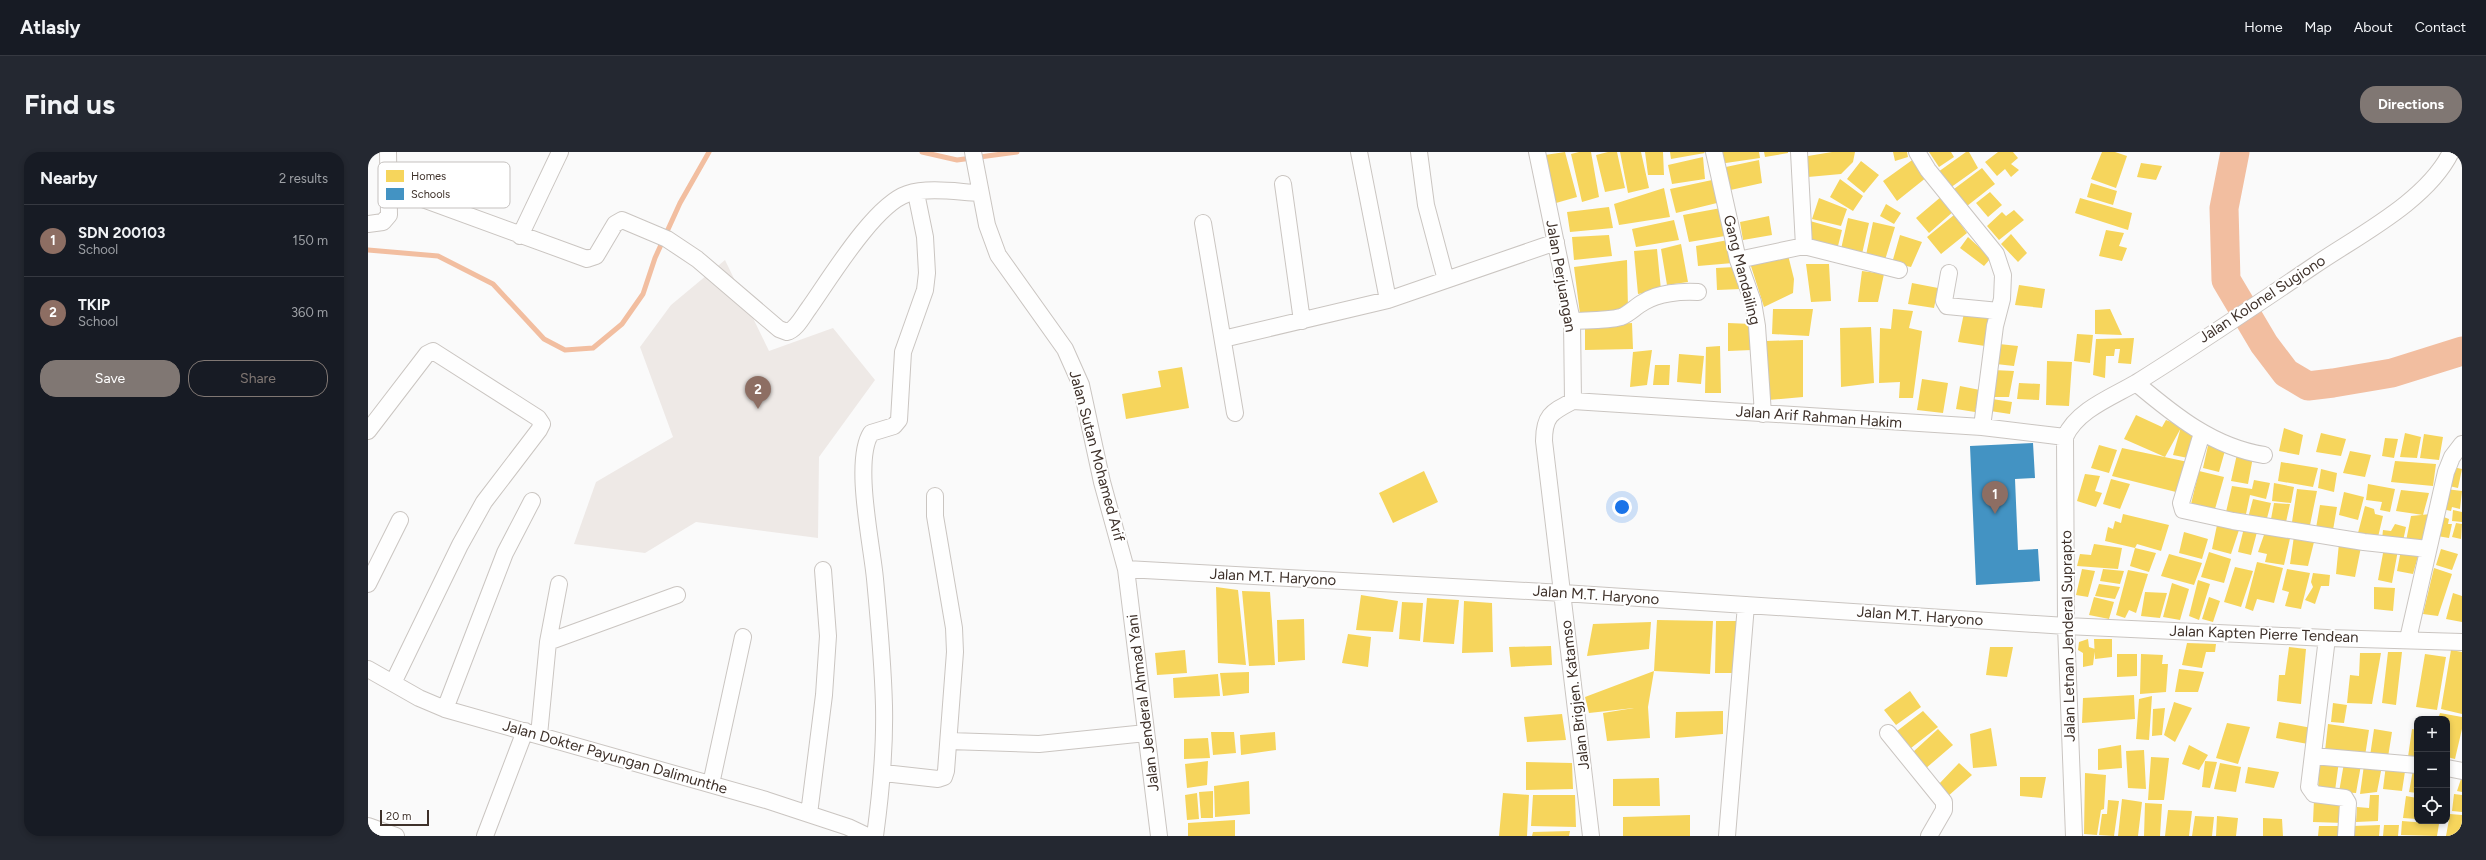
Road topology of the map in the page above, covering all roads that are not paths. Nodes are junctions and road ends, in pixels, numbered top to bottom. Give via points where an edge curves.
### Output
1 (388, 152) edge
2 (560, 152) edge
3 (973, 152) edge
4 (1359, 152) edge
5 (1419, 152) edge
6 (1537, 152) edge
7 (1714, 152) edge
8 (1799, 152) edge
9 (1917, 152) edge
10 (2451, 152) edge
11 (389, 162) edge
12 (1283, 184) dead end
13 (916, 193) junction
14 (979, 194) junction
15 (389, 208) edge
16 (446, 208) edge
17 (1203, 223) dead end
18 (368, 224) edge
19 (520, 236) junction
20 (1556, 242) junction
21 (1804, 246) junction
22 (1738, 260) junction
23 (1899, 270) dead end
24 (1949, 273) dead end
25 (1446, 280) junction
26 (1698, 292) dead end
27 (1388, 300) junction
28 (1999, 311) junction
29 (1572, 321) junction
30 (1302, 322) junction
31 (1223, 339) junction
32 (2136, 383) junction
33 (1573, 401) junction
34 (1235, 413) dead end
35 (1762, 414) junction
36 (1982, 427) junction
37 (368, 431) edge
38 (2202, 433) junction
39 (2065, 437) junction
40 (2462, 444) edge
41 (2264, 455) dead end
42 (935, 496) dead end
43 (532, 502) dead end
44 (400, 520) dead end
45 (2428, 549) junction
46 (1126, 569) junction
47 (823, 570) dead end
48 (368, 584) edge
49 (559, 584) dead end
50 (1563, 592) junction
51 (678, 595) dead end
52 (1746, 605) junction
53 (2066, 626) junction
54 (743, 637) dead end
55 (2327, 638) junction
56 (2408, 639) junction
57 (548, 642) junction
58 (2462, 642) edge
59 (368, 669) edge
60 (392, 683) junction
61 (445, 709) junction
62 (532, 733) junction
63 (1146, 733) junction
64 (1888, 733) dead end
65 (949, 741) junction
66 (2313, 756) junction
67 (2414, 765) edge
68 (2450, 769) edge
69 (2462, 771) edge
70 (884, 773) junction
71 (712, 784) junction
72 (808, 814) junction
73 (368, 826) edge
74 (396, 836) edge
75 (485, 836) edge
76 (867, 836) edge
77 (875, 836) edge
78 (1159, 836) edge
79 (1591, 836) edge
80 (1727, 836) edge
81 (1929, 836) edge
82 (2074, 836) edge
83 (2346, 836) edge

1 - 11 street
2 - 19 street
3 - 14 street, Jalan Sutan Mohamed Arif
4 - 27 street
5 - 25 street via 1426,205
6 - 20 street, Jalan Perjuangan
7 - 22 street, Gang Mandailing
8 - 21 street
9 - 28 street via 1928,170 1996,254 2003,275
10 - 32 street, Jalan Kolonel Sugiono via 2436,174 2406,203
12 - 30 street
13 - 14 street via 938,191
13 - 19 street via 898,199 866,229 798,323 786,332 779,329 697,258 667,239 622,220 615,224 591,260
13 - 70 street via 928,264 925,290 903,352 899,420 894,426 871,433 867,440 864,469 880,628
14 - 46 street, Jalan Sutan Mohamed Arif via 998,255 1065,349 1074,366 1081,385 1102,482
15 - 18 street via 388,218 383,222
16 - 19 street
17 - 31 street
20 - 25 street
20 - 29 street, Jalan Perjuangan
21 - 22 street
21 - 23 street
22 - 35 street, Gang Mandailing via 1753,302 1757,326
24 - 28 street via 1944,301 1947,306
25 - 27 street
26 - 29 street via 1682,292 1654,298 1622,316
27 - 30 street
28 - 36 street
29 - 33 street, Jalan Perjuangan
30 - 31 street
31 - 34 street
32 - 38 street via 2168,410
32 - 39 street, Jalan Kolonel Sugiono via 2083,415
33 - 35 street, Jalan Arif Rahman Hakim
33 - 50 street, Jalan Brigjen. Katamso via 1553,412 1544,428
35 - 36 street, Jalan Arif Rahman Hakim
36 - 39 street, Jalan Arif Rahman Hakim
37 - 60 street via 427,354 433,351 538,418 542,424 484,502
38 - 41 street via 2241,450
38 - 45 street via 2180,505 2183,510 2364,542
39 - 53 street, Jalan Letnan Jenderal Suprapto
40 - 45 street via 2446,472
42 - 65 street via 935,516 955,636
43 - 61 street via 505,553
44 - 48 street
45 - 56 street
46 - 50 street, Jalan M.T. Haryono
46 - 63 street, Jalan Jenderal Ahmad Yani
47 - 72 street via 828,636 824,695
49 - 57 street
50 - 52 street, Jalan M.T. Haryono
50 - 79 street, Jalan Brigjen. Katamso
51 - 57 street
52 - 53 street, Jalan M.T. Haryono
52 - 80 street
53 - 55 street, Jalan Kapten Pierre Tendean
53 - 82 street, Jalan Letnan Jenderal Suprapto
54 - 71 street
55 - 56 street, Jalan Kapten Pierre Tendean
55 - 66 street
56 - 58 street, Jalan Kapten Pierre Tendean
57 - 62 street
59 - 60 street, Jalan Dokter Payungan Dalimunthe
60 - 61 street, Jalan Dokter Payungan Dalimunthe via 418,698
61 - 62 street, Jalan Dokter Payungan Dalimunthe
62 - 71 street, Jalan Dokter Payungan Dalimunthe
62 - 75 street
63 - 65 street via 1039,744
63 - 78 street, Jalan Jenderal Ahmad Yani
64 - 81 street via 1944,802 1944,810
65 - 70 street via 946,771 941,778
66 - 67 street
66 - 83 street via 2309,790 2314,794 2346,798
68 - 69 street
70 - 77 street
71 - 72 street, Jalan Dokter Payungan Dalimunthe
72 - 76 street, Jalan Dokter Payungan Dalimunthe
73 - 74 street

